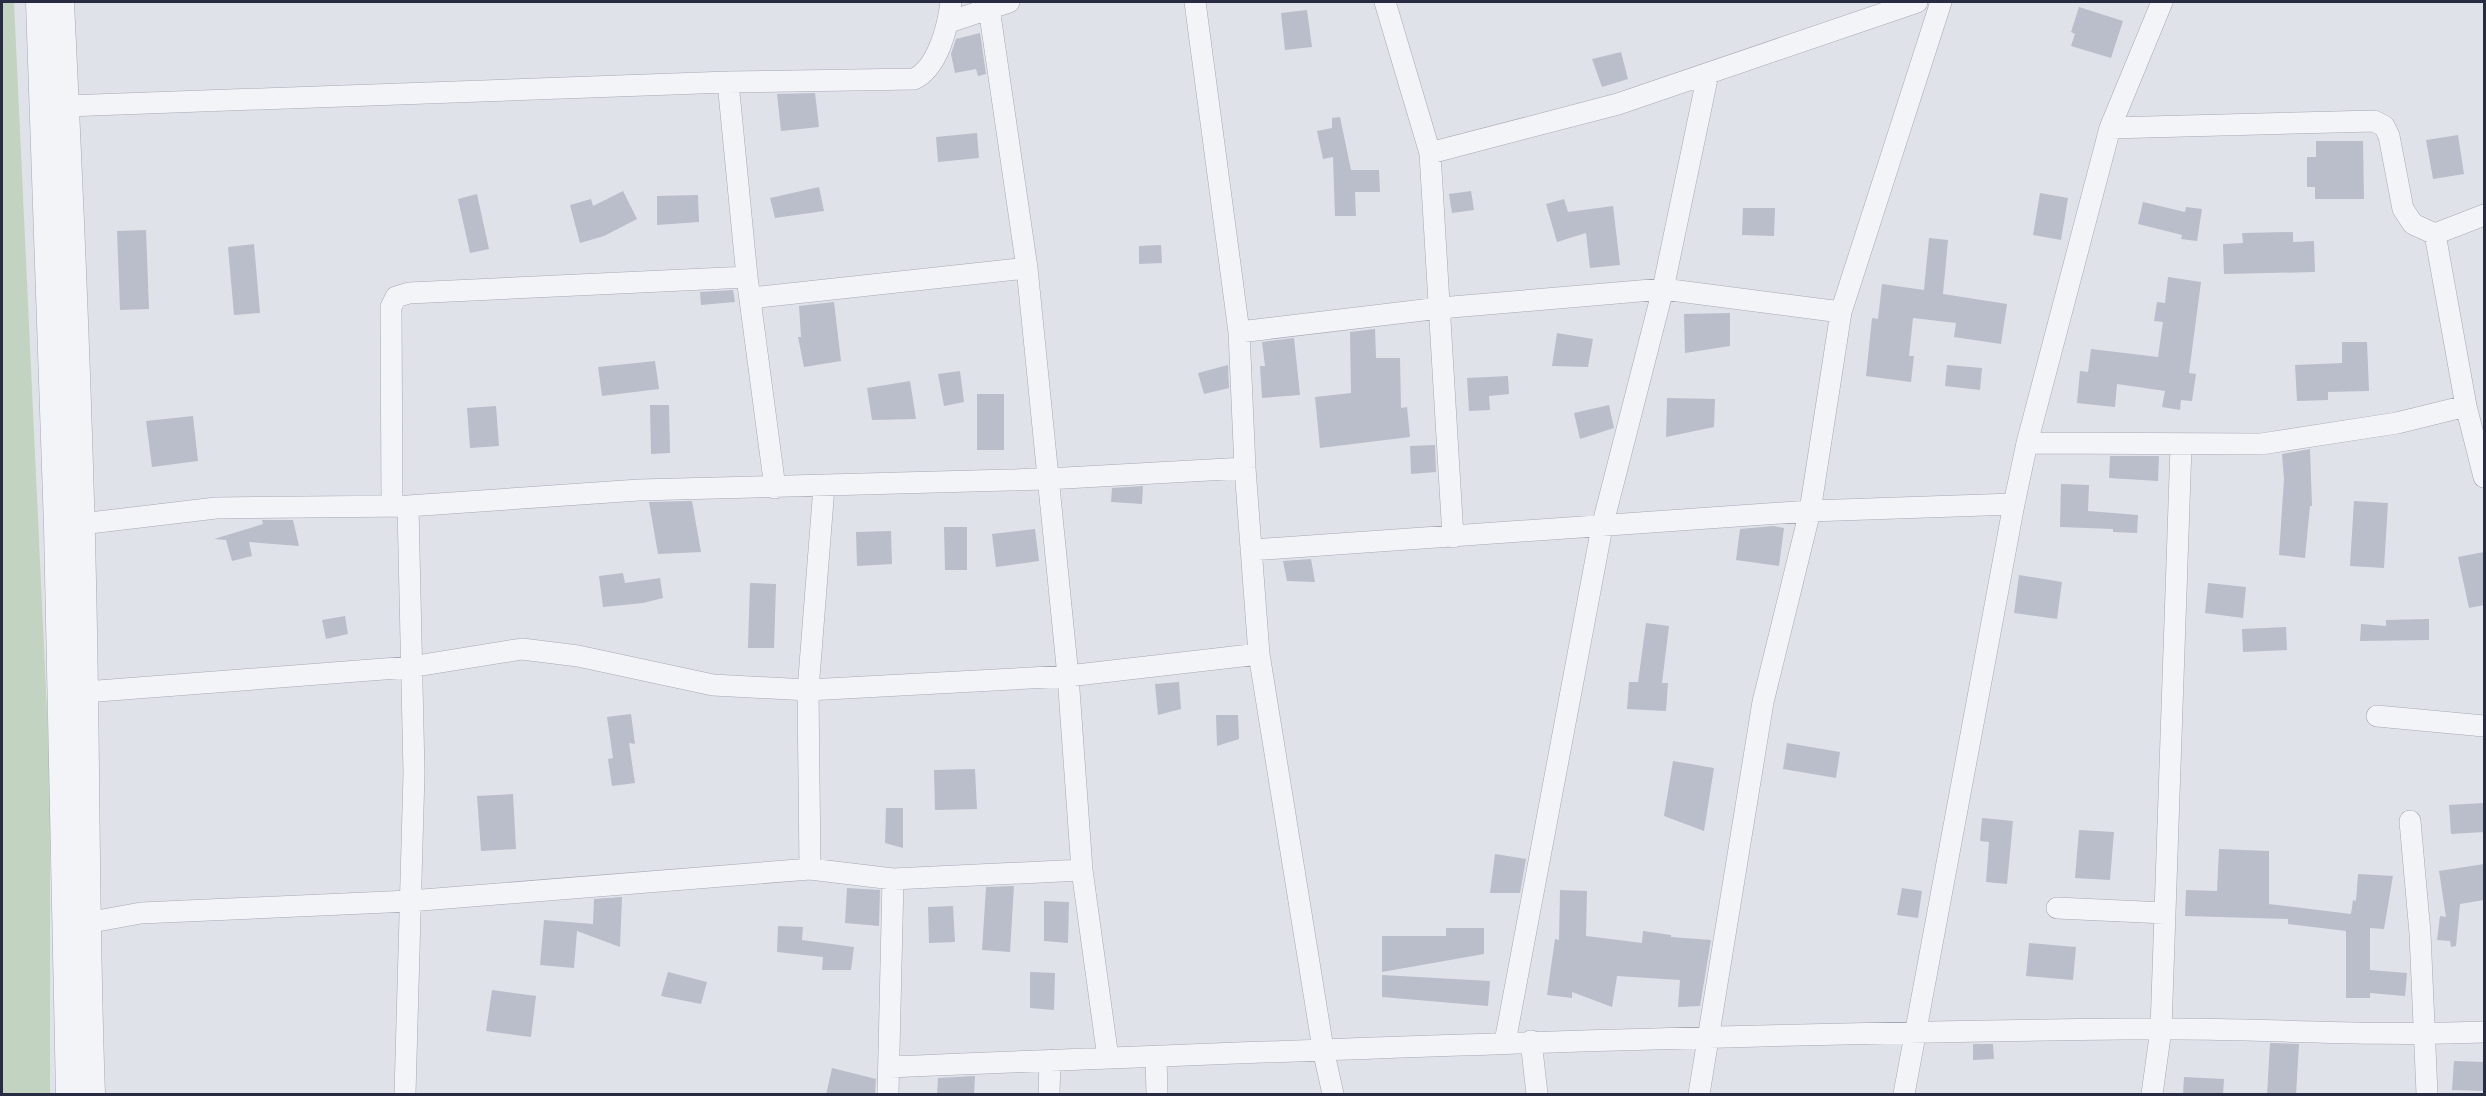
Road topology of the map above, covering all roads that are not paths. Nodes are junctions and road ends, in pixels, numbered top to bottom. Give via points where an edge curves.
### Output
1 (39, 2) edge
2 (61, 2) edge
3 (1009, 2) edge
4 (1195, 2) edge
5 (1384, 2) edge
6 (1917, 2) edge
7 (1941, 2) edge
8 (2162, 2) edge
9 (988, 8) junction
10 (950, 12) edge
11 (1708, 74) junction
12 (728, 82) junction
13 (66, 106) junction
14 (2110, 128) junction
15 (1430, 153) junction
16 (2484, 215) edge
17 (2435, 234) junction
18 (1027, 268) junction
19 (747, 277) junction
20 (1663, 289) junction
21 (751, 298) junction
22 (1440, 308) junction
23 (1841, 312) junction
24 (1239, 332) junction
25 (2466, 406) junction
26 (2027, 443) junction
27 (2181, 446) junction
28 (1245, 468) junction
29 (2484, 477) edge
30 (1047, 479) junction
31 (824, 487) junction
32 (775, 488) junction
33 (2014, 504) junction
34 (400, 506) junction
35 (1810, 511) junction
36 (81, 524) junction
37 (1602, 527) junction
38 (1453, 537) junction
39 (1251, 550) junction
40 (1259, 654) junction
41 (410, 667) junction
42 (1068, 676) junction
43 (808, 690) junction
44 (85, 692) junction
45 (2377, 716) dead end
46 (2484, 726) edge
47 (2410, 821) dead end
48 (810, 869) junction
49 (1082, 870) junction
50 (893, 879) junction
51 (410, 901) junction
52 (2057, 908) dead end
53 (2165, 913) junction
54 (86, 924) junction
55 (2161, 1029) junction
56 (2484, 1032) edge
57 (1914, 1033) junction
58 (2422, 1035) junction
59 (1708, 1036) junction
60 (1531, 1041) junction
61 (1504, 1042) junction
62 (1323, 1049) junction
63 (1156, 1056) junction
64 (1108, 1058) junction
65 (1050, 1060) junction
66 (890, 1067) junction
67 (69, 1095) edge
68 (92, 1095) edge
69 (405, 1095) edge
70 (888, 1095) edge
71 (1049, 1095) edge
72 (1157, 1095) edge
73 (1334, 1095) edge
74 (1537, 1095) edge
75 (1699, 1095) edge
76 (1904, 1095) edge
77 (2152, 1095) edge
78 (2427, 1095) edge

1 - 67 street via 57,514
2 - 13 street
3 - 9 street
4 - 24 street
5 - 15 street
6 - 11 street
7 - 23 street
8 - 14 street
9 - 10 street
9 - 18 street
10 - 12 street via 924,75 914,79
11 - 15 street via 1618,104
11 - 20 street
12 - 13 street
12 - 19 street
13 - 36 street
14 - 17 street via 2374,121 2384,126 2390,136 2403,208 2413,224
14 - 26 street
15 - 22 street
16 - 17 street
17 - 25 street
18 - 21 street
18 - 30 street
19 - 21 street
19 - 34 street via 409,292 396,297 391,307
20 - 22 street
20 - 23 street
20 - 37 street
21 - 32 street
22 - 24 street
22 - 38 street
23 - 35 street
24 - 28 street
25 - 27 street via 2397,423 2261,444
25 - 29 street
26 - 27 street
26 - 33 street
27 - 53 street
28 - 30 street
28 - 39 street
30 - 31 street
30 - 42 street
31 - 32 street
31 - 43 street
32 - 34 street via 639,490
33 - 35 street
33 - 57 street
34 - 36 street via 216,508
34 - 41 street
35 - 37 street
35 - 59 street via 1763,702
36 - 44 street
37 - 38 street
37 - 61 street
38 - 39 street
39 - 40 street
40 - 42 street
40 - 62 street
41 - 43 street via 522,649 578,656 713,685
41 - 44 street
41 - 51 street via 414,773
42 - 43 street
42 - 49 street
43 - 48 street
44 - 54 street
45 - 46 street
47 - 58 street via 2420,933
48 - 50 street
48 - 51 street
49 - 50 street
49 - 64 street
50 - 66 street
51 - 54 street via 141,914
51 - 69 street
52 - 53 street
53 - 55 street
54 - 68 street
55 - 57 street
55 - 58 street
55 - 77 street
56 - 58 street
57 - 59 street
57 - 76 street
58 - 78 street
59 - 60 street
59 - 75 street
60 - 61 street
60 - 74 street
61 - 62 street
62 - 63 street
62 - 73 street
63 - 64 street
63 - 72 street
64 - 65 street
65 - 66 street
65 - 71 street
66 - 70 street

